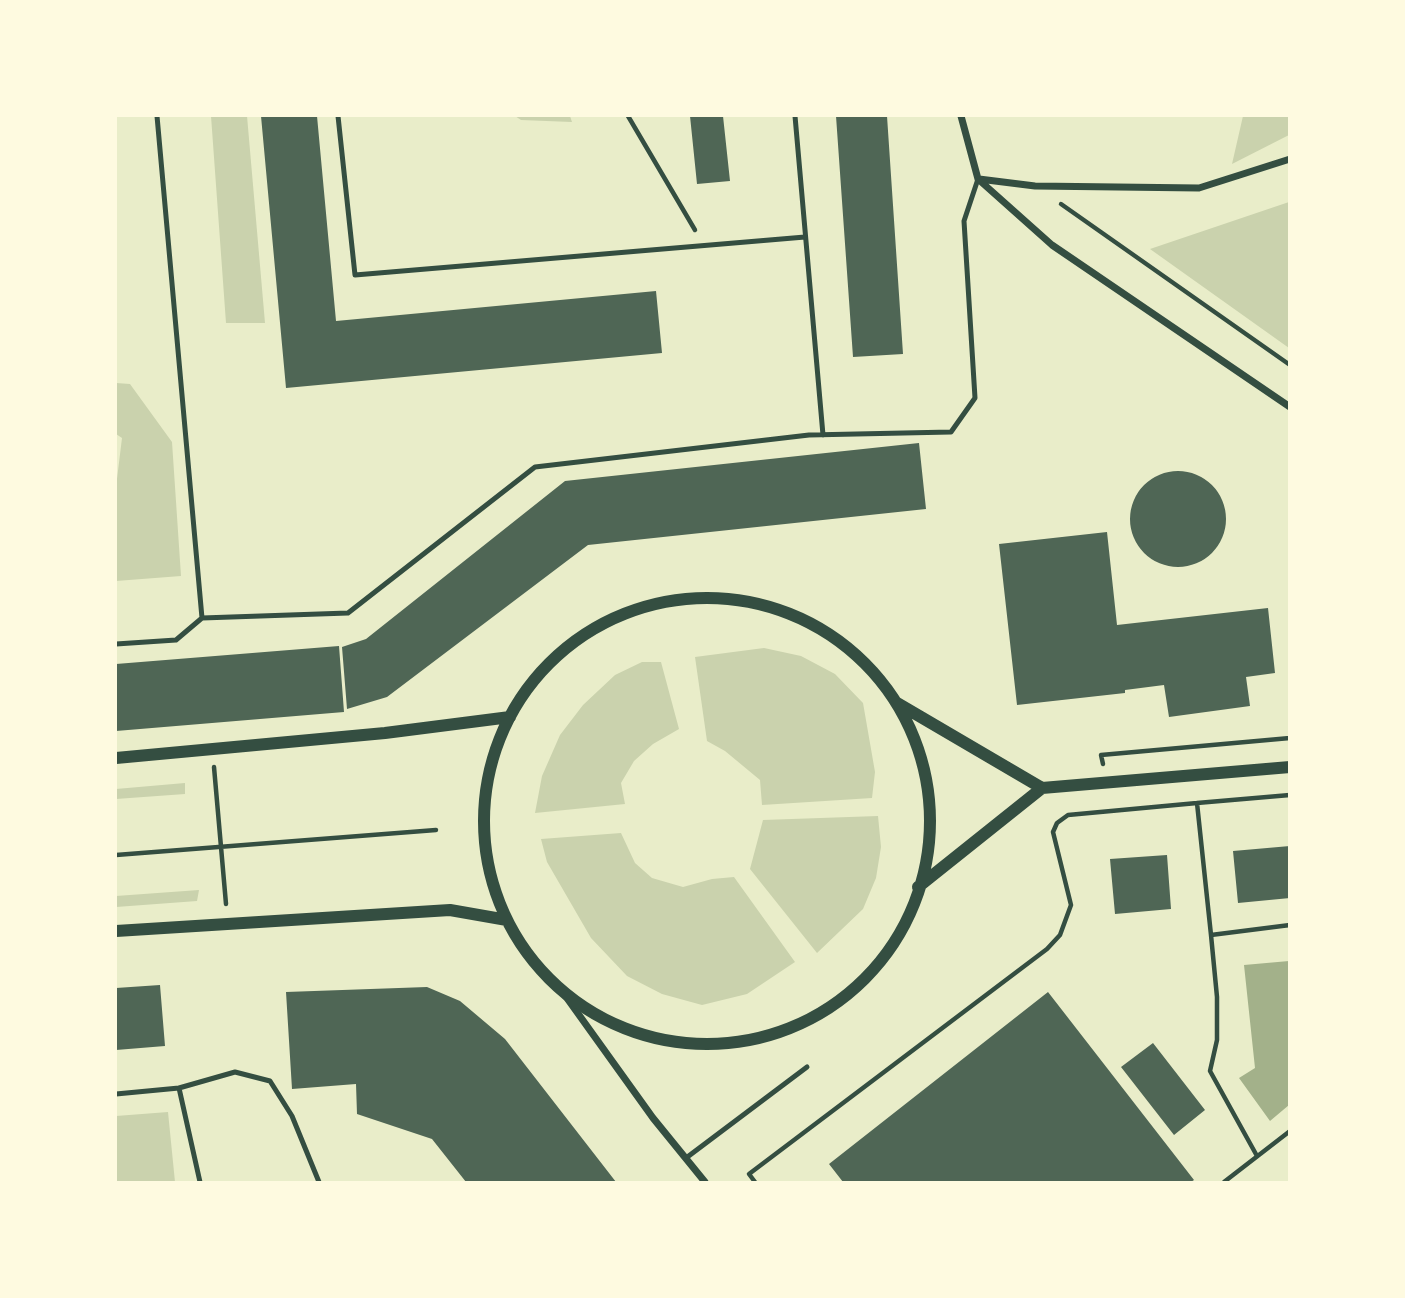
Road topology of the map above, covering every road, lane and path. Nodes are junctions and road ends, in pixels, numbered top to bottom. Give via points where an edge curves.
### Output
1 (157, 116) edge
2 (338, 116) edge
3 (628, 116) edge
4 (795, 116) edge
5 (961, 116) edge
6 (1290, 159) edge
7 (978, 179) junction
8 (1035, 186) junction
9 (805, 237) junction
10 (704, 245) junction
11 (1290, 365) edge
12 (1290, 407) edge
13 (823, 435) junction
14 (202, 618) junction
15 (116, 644) edge
16 (897, 703) junction
17 (510, 717) junction
18 (212, 749) junction
19 (116, 758) edge
20 (1290, 767) edge
21 (1042, 788) junction
22 (1290, 796) edge
23 (1197, 803) junction
24 (436, 830) dead end
25 (221, 846) junction
26 (116, 855) edge
27 (918, 887) junction
28 (506, 920) junction
29 (227, 923) junction
30 (1290, 925) edge
31 (116, 932) edge
32 (1211, 935) junction
33 (564, 993) junction
34 (807, 1067) dead end
35 (179, 1088) junction
36 (116, 1094) edge
37 (1290, 1131) edge
38 (1257, 1156) junction
39 (686, 1158) junction
40 (201, 1182) edge
41 (319, 1182) edge
42 (705, 1182) edge
43 (755, 1182) edge
44 (1224, 1182) edge

1 - 14 lane
2 - 10 lane via 355,275
3 - 10 path
4 - 9 lane
5 - 7 street
6 - 8 street via 1199,188
7 - 8 street
7 - 12 street via 1052,245
7 - 13 lane via 964,221 975,398 951,432
8 - 11 path
9 - 10 lane
9 - 13 lane
13 - 14 lane via 535,467 348,613
14 - 15 lane via 176,640
16 - 17 street via 850,649 812,624 745,601 699,598 630,611 589,632 552,660 521,696
16 - 21 street
16 - 27 street via 925,768 929,835
17 - 18 street
17 - 28 street via 492,759 484,818 489,874
18 - 19 street
18 - 25 path
20 - 21 street
21 - 27 street
22 - 23 path
23 - 32 path
23 - 43 path via 1068,816 1057,822 1053,832 1072,905 1059,935 1047,949 749,1174
24 - 25 path
25 - 26 path
25 - 29 path
27 - 33 street via 914,906 892,946 862,982 845,997 783,1031 737,1042 692,1045 622,1027
28 - 29 street via 450,909
28 - 33 street via 530,958
29 - 31 street
30 - 32 path
32 - 38 path via 1217,1040 1210,1071
33 - 39 street
34 - 39 lane
35 - 36 lane
35 - 40 lane
35 - 41 lane via 235,1072 270,1081 292,1116
37 - 38 path
38 - 44 path
39 - 42 street

